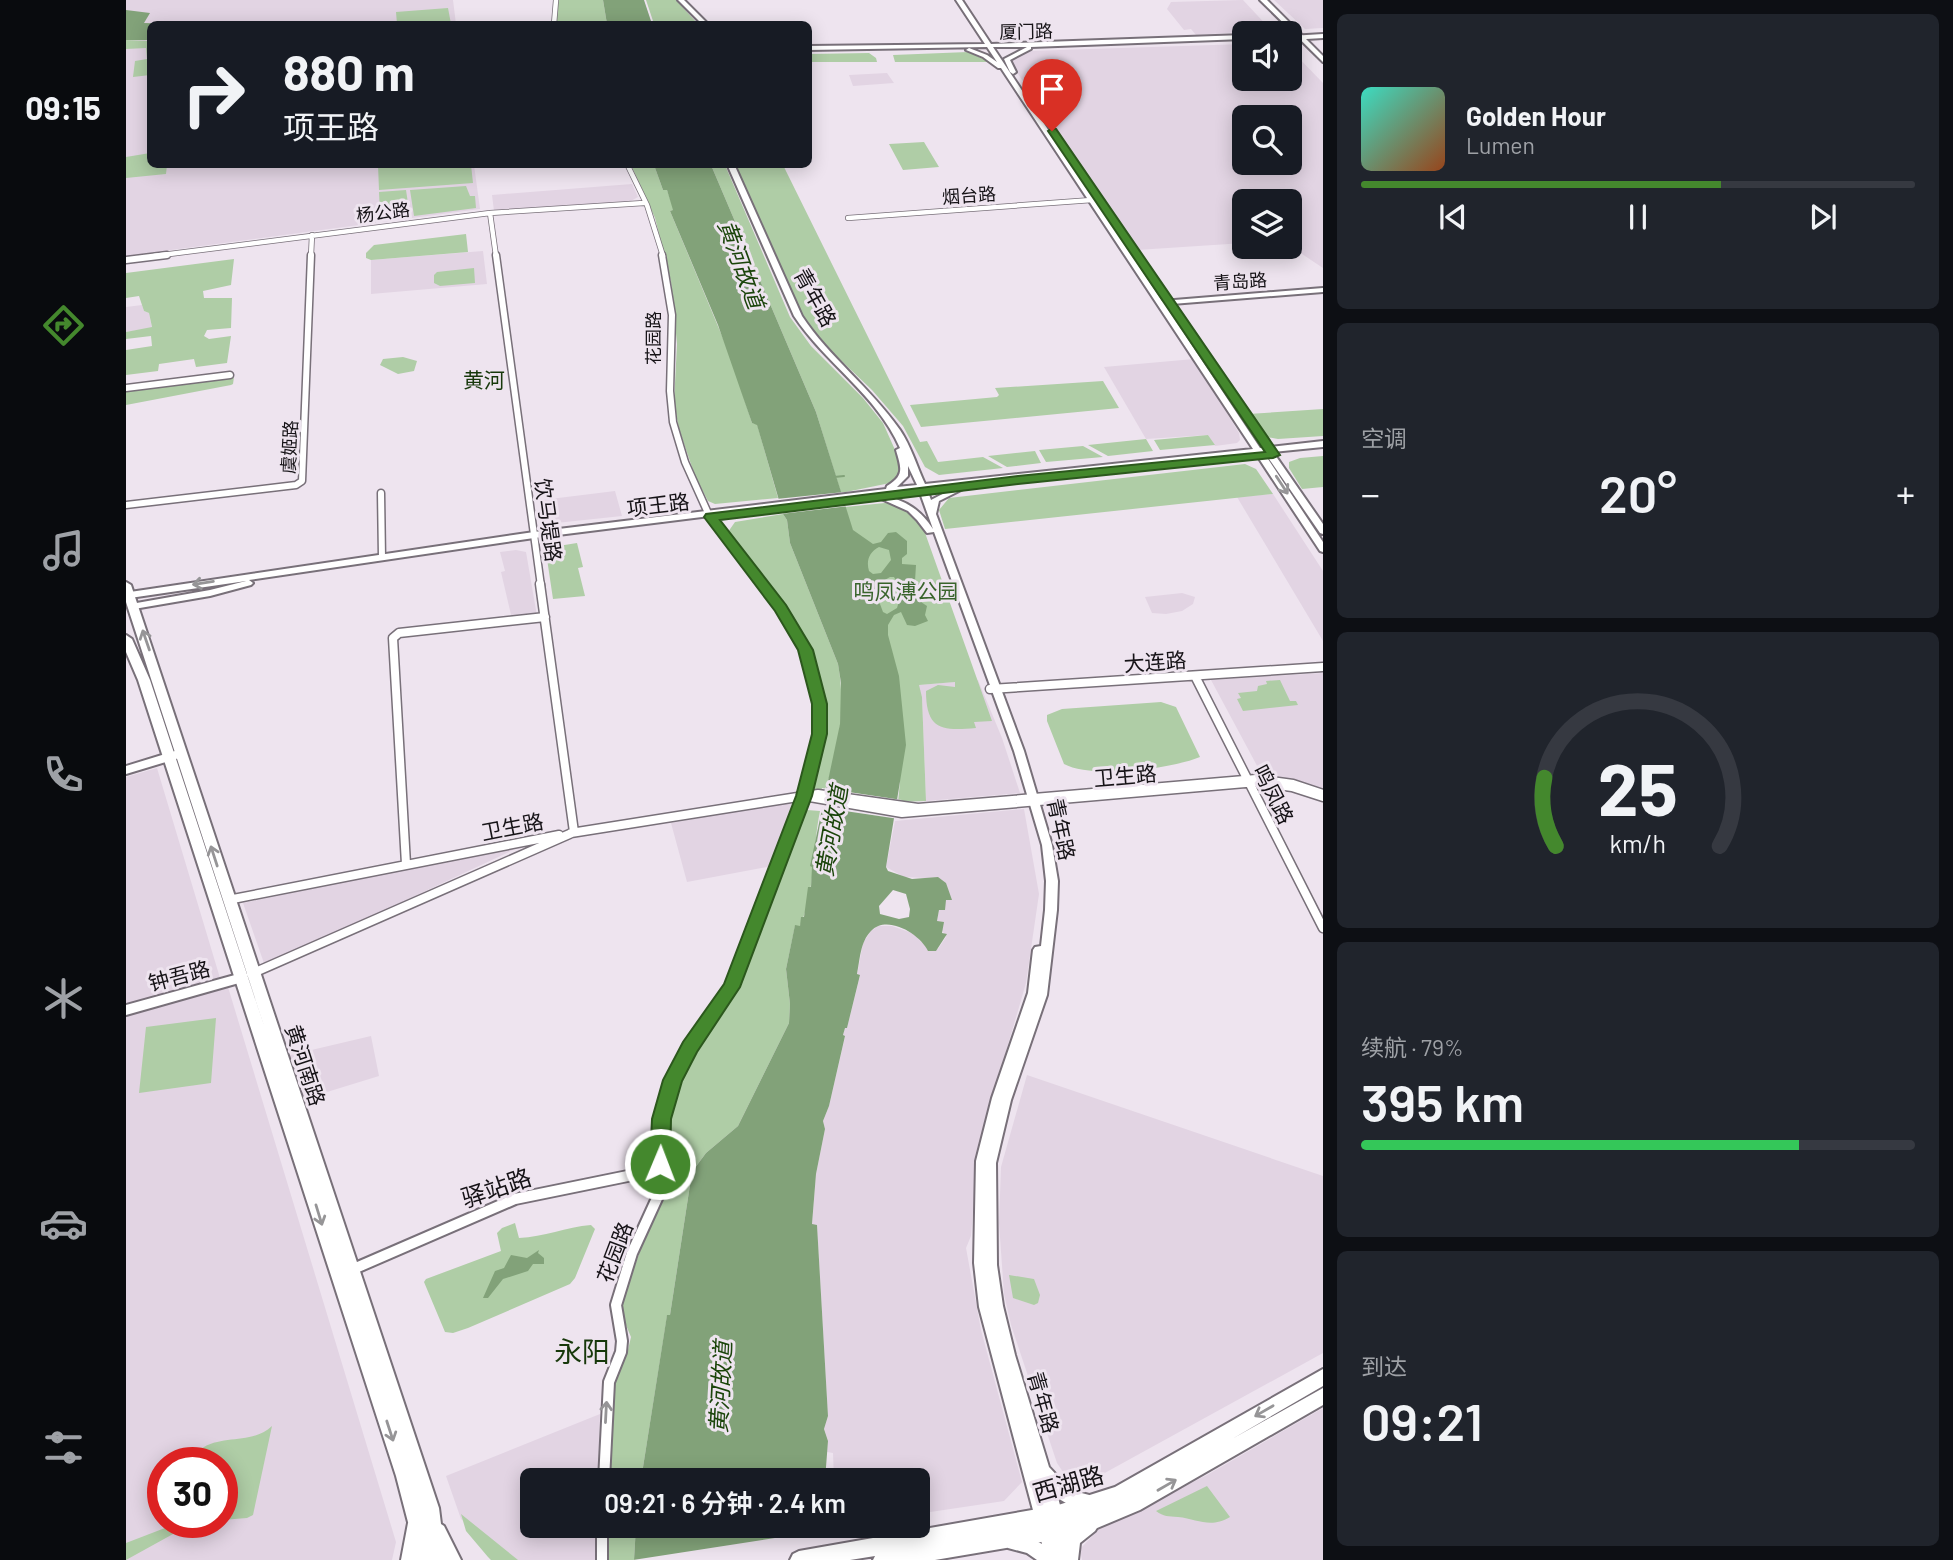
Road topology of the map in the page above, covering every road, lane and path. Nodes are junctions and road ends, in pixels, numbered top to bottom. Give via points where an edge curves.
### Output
1 (556, 0) edge
2 (683, 0) edge
3 (962, 0) edge
4 (1255, 0) edge
5 (1263, 0) edge
6 (554, 21) edge
7 (703, 21) edge
8 (1277, 21) edge
9 (1280, 21) edge
10 (983, 33) junction
11 (1323, 35) edge
12 (1302, 36) edge
13 (1232, 39) edge
14 (1302, 43) edge
15 (1035, 46) junction
16 (1302, 46) edge
17 (963, 47) junction
18 (993, 47) junction
19 (812, 50) edge
20 (1323, 60) edge
21 (1323, 68) edge
22 (1010, 73) junction
23 (629, 168) edge
24 (730, 168) edge
25 (1092, 200) junction
26 (645, 203) junction
27 (489, 213) junction
28 (848, 218) dead end
29 (312, 236) junction
30 (126, 260) edge
31 (1323, 290) edge
32 (1163, 302) junction
33 (230, 375) dead end
34 (126, 388) edge
35 (1323, 444) edge
36 (902, 448) junction
37 (1323, 451) edge
38 (1266, 452) junction
39 (957, 486) junction
40 (919, 490) junction
41 (381, 493) dead end
42 (883, 495) junction
43 (126, 505) edge
44 (710, 515) junction
45 (934, 530) junction
46 (1323, 531) edge
47 (534, 537) junction
48 (1323, 549) edge
49 (382, 557) junction
50 (128, 598) edge
51 (545, 617) junction
52 (126, 639) edge
53 (1323, 667) edge
54 (1195, 676) junction
55 (992, 689) junction
56 (175, 755) junction
57 (126, 770) edge
58 (1247, 781) junction
59 (804, 796) junction
60 (1323, 796) edge
61 (1032, 799) junction
62 (574, 832) junction
63 (406, 864) junction
64 (229, 900) junction
65 (1323, 928) edge
66 (247, 976) junction
67 (126, 1010) edge
68 (662, 1169) junction
69 (351, 1270) junction
70 (1323, 1377) edge
71 (1323, 1396) edge
72 (1035, 1466) junction
73 (604, 1468) edge
74 (1119, 1502) junction
75 (422, 1510) junction
76 (1052, 1524) junction
77 (602, 1538) edge
78 (969, 1538) junction
79 (409, 1560) edge
80 (423, 1560) edge
81 (437, 1560) edge
82 (452, 1560) edge
83 (601, 1560) edge
84 (799, 1560) edge
85 (882, 1560) edge
86 (1048, 1560) edge
87 (1054, 1560) edge
88 (1068, 1560) edge

1 - 6 street
2 - 7 street
3 - 10 street
4 - 8 main road
5 - 9 main road
10 - 15 street via 1002,42
10 - 17 street via 980,42
10 - 18 street
11 - 12 street
13 - 15 street, 厦门路
14 - 20 main road
15 - 18 street, 厦门路
15 - 22 street via 1007,59
16 - 21 main road
17 - 18 street, 厦门路
17 - 19 street, 厦门路
17 - 22 street
18 - 22 street
22 - 25 street
22 - 32 street
23 - 26 street, 花园路
24 - 36 street, 青年路 via 793,316 886,422
25 - 28 street, 烟台路
25 - 32 street
26 - 27 street, 杨公路
26 - 44 street, 花园路 via 669,288 673,423 693,483
27 - 29 street, 杨公路
27 - 47 street, 饮马堤路
29 - 30 street, 杨公路
29 - 43 street, 虞姬路 via 302,481
31 - 32 street, 青岛路
32 - 38 street
33 - 34 street
35 - 38 street, 项王路
36 - 39 street via 919,475
36 - 40 street, 青年路
36 - 42 street via 905,478
37 - 38 street, 项王路
38 - 39 street, 项王路
38 - 46 street
38 -> 48 street
39 - 40 street, 项王路
39 - 45 street via 935,500
40 - 42 street, 项王路
40 - 45 street, 青年路
41 - 49 street
42 - 44 street, 项王路
42 - 45 street via 914,509
44 - 47 street, 项王路
44 - 59 street, 花园路 via 788,618 811,665 821,718
45 - 55 street, 青年路
47 - 49 street, 项王路
47 - 50 street, 项王路 via 246,583 210,593
47 - 51 street, 饮马堤路
49 -> 50 street, 项王路
56 -> 50 main road, 黄河南路 via 151,654
51 - 62 street, 饮马堤路
51 - 63 street via 399,633 393,638
52 - 56 main road, 黄河南路
53 - 54 street, 大连路
54 - 55 street, 大连路
54 - 58 street, 鸣凤路
55 - 61 street, 青年路
56 - 57 street
64 -> 56 main road, 黄河南路
56 - 66 main road, 黄河南路
58 - 60 street, 卫生路 via 1286,783
58 - 61 street, 卫生路
58 - 65 street, 鸣凤路
59 - 61 street, 卫生路 via 902,810
59 - 62 street, 卫生路
59 - 68 street, 花园路 via 732,987 673,1080 662,1119
61 - 72 street, 青年路 via 1047,845 1051,910 1041,995 990,1163 990,1265
62 - 63 street, 卫生路
62 - 66 street
63 - 64 street, 卫生路
64 - 66 main road, 黄河南路
66 - 67 street, 钟吾路
66 - 69 main road, 黄河南路
66 -> 75 main road, 黄河南路
68 - 69 street, 驿站路 via 509,1200
73 -> 68 street, 花园路 via 608,1382 622,1341 616,1304 632,1253 664,1185
69 - 75 main road, 黄河南路
70 -> 74 main road, 西湖路
74 -> 71 main road, 西湖路
72 - 74 street via 1072,1499
72 - 76 street, 青年路
72 - 78 street via 1035,1506 1031,1511
74 - 76 main road, 西湖路
74 - 88 street via 1079,1532
75 - 79 street
75 - 80 main road, 黄河南路
75 - 81 main road, 黄河南路
75 - 82 main road
76 - 78 main road, 西湖路
76 - 87 street, 青年路
76 - 88 street, 青年路
77 - 83 street
78 - 84 main road, 西湖路
78 - 85 main road, 西湖路
78 - 86 street via 1026,1544

